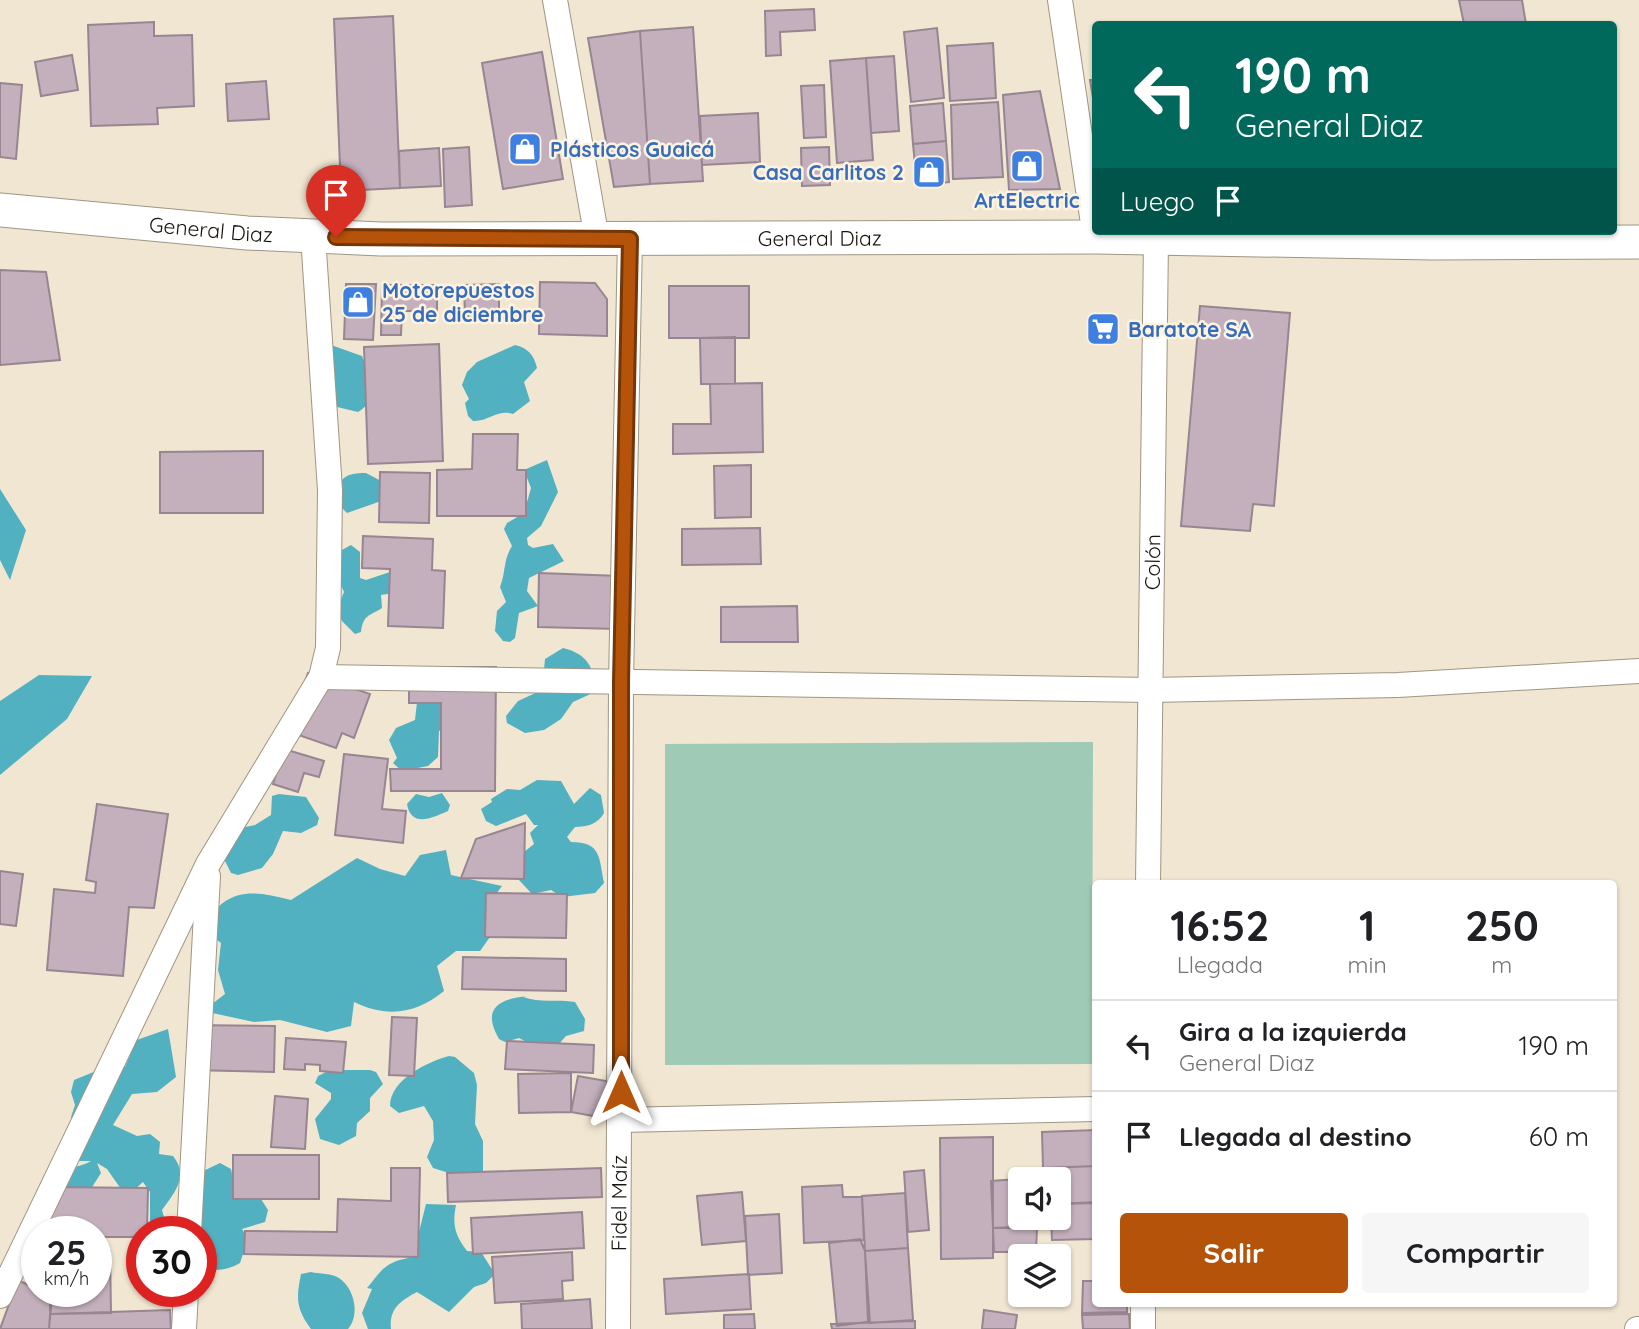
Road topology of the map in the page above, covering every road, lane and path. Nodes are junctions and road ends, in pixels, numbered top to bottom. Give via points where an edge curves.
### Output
1 (555, 0) edge
2 (1060, 0) edge
3 (0, 210) edge
4 (1092, 217) edge
5 (313, 236) junction
6 (1095, 237) joint
7 (597, 239) junction
8 (630, 239) junction
9 (1156, 239) junction
10 (1639, 242) edge
11 (1639, 671) edge
12 (321, 677) junction
13 (621, 682) junction
14 (1151, 690) junction
15 (208, 864) junction
16 (1148, 880) edge
17 (1092, 1109) edge
18 (621, 1119) junction
19 (190, 1216) edge
20 (0, 1296) edge
21 (185, 1307) edge
22 (1143, 1307) edge
23 (184, 1329) edge
24 (618, 1329) edge
25 (1143, 1329) edge

1 - 7 street
2 - 4 street
3 - 5 main road, General Diaz
5 - 7 main road, General Diaz
5 - 12 street via 330,490 328,648
6 - 8 main road, General Diaz
6 - 9 main road, General Diaz
7 - 8 main road, General Diaz
8 - 13 street, Fidel Maíz
9 - 10 main road, General Diaz
9 - 14 street, Colón
11 - 14 street via 1398,685
12 - 13 street
12 - 15 street
13 - 14 street
13 - 18 street, Fidel Maíz
14 - 16 street, Colón
15 - 19 street
15 - 20 street
17 - 18 street
18 - 24 street, Fidel Maíz
21 - 23 street
22 - 25 street

